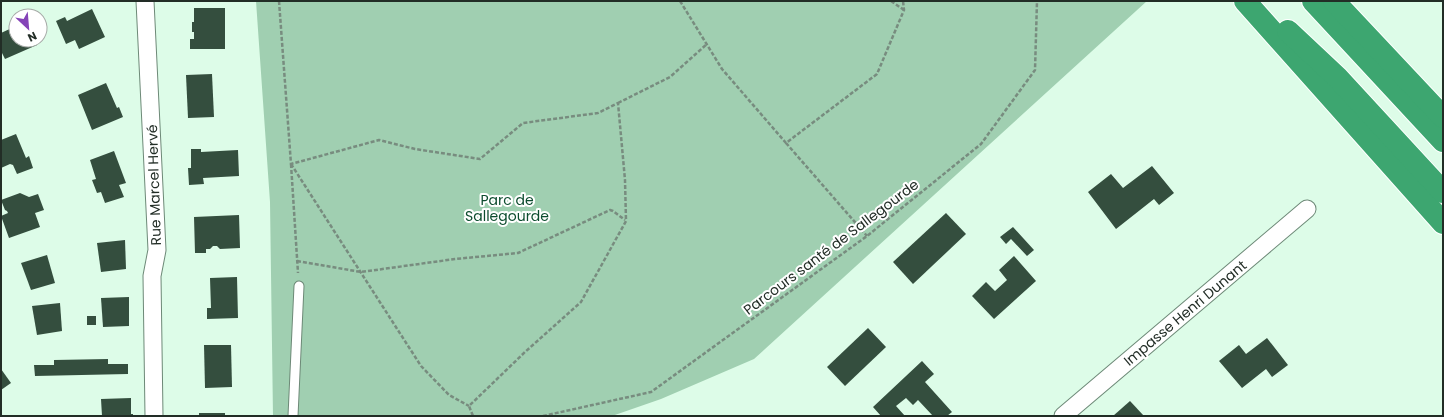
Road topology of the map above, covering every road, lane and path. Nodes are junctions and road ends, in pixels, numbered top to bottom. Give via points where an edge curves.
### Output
1 (145, 1) edge
2 (280, 1) edge
3 (680, 1) edge
4 (891, 1) edge
5 (903, 1) edge
6 (1037, 1) edge
7 (1245, 1) edge
8 (1257, 1) edge
9 (1313, 1) edge
10 (1334, 1) edge
11 (904, 10) junction
12 (706, 44) junction
13 (618, 103) junction
14 (1441, 114) edge
15 (1443, 140) edge
16 (786, 143) junction
17 (291, 164) junction
18 (1443, 192) edge
19 (1307, 209) dead end
20 (626, 221) junction
21 (1443, 224) edge
22 (867, 236) junction
23 (297, 261) junction
24 (361, 272) junction
25 (299, 286) joint
26 (469, 406) junction
27 (154, 416) edge
28 (293, 416) edge
29 (473, 416) edge
30 (543, 416) edge
31 (1063, 416) edge

1 - 27 street, Rue Marcel Hervé via 157,250 152,276
2 - 17 path
3 - 12 path
4 - 11 path
5 - 11 path
6 - 22 path, Parcours santé de Sallegourde via 1035,70 981,144
7 - 21 highway
8 - 18 highway via 1337,78
9 - 15 highway
10 - 14 highway
11 - 16 path via 877,74
12 - 13 path via 670,77
12 - 16 path via 722,69
13 - 17 path via 598,113 523,123 480,159 415,149 379,140
13 - 20 path via 626,180
16 - 22 path
17 - 23 path
17 - 24 path
19 - 31 street, Impasse Henri Dunant
20 - 24 path via 610,210 518,253
20 - 26 path via 580,302
22 - 30 path, Parcours santé de Sallegourde via 652,392
23 - 24 path
23 - 25 path
24 - 26 path via 421,366 449,395
25 - 28 lane
26 - 29 path

